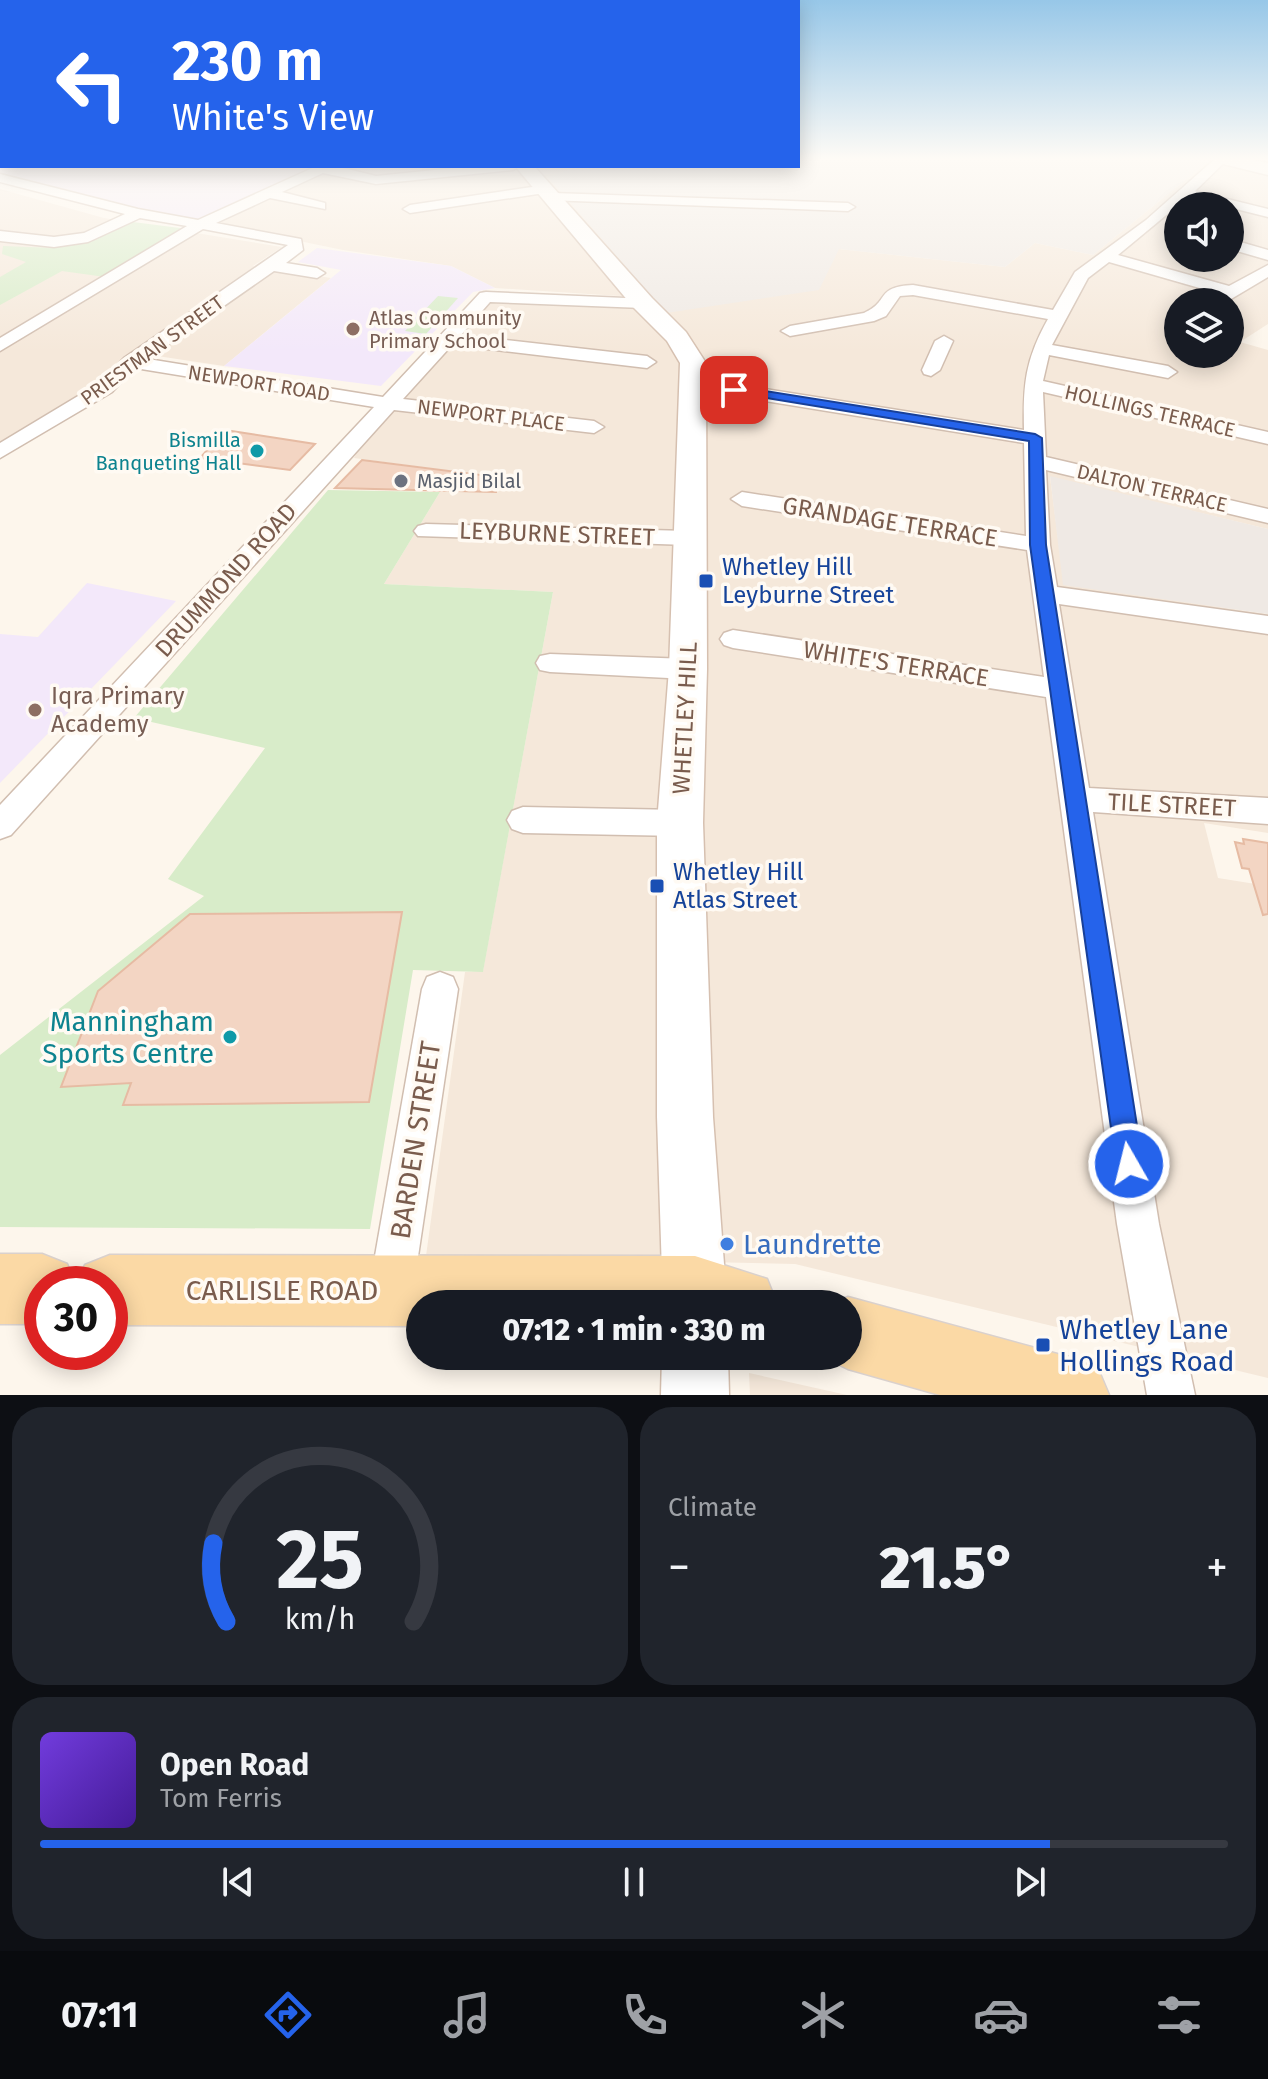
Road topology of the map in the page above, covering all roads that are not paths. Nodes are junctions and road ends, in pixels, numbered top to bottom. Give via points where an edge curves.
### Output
1 (117, 223) edge
2 (196, 223) edge
3 (575, 223) edge
4 (1159, 223) edge
5 (201, 224) junction
6 (0, 236) edge
7 (1244, 248) edge
8 (1268, 255) edge
9 (1109, 257) junction
10 (271, 266) junction
11 (1268, 270) edge
12 (317, 273) dead end
13 (1217, 288) edge
14 (1238, 288) edge
15 (643, 303) junction
16 (1058, 316) junction
17 (790, 331) dead end
18 (447, 339) junction
19 (944, 341) dead end
20 (0, 346) edge
21 (1041, 348) junction
22 (131, 362) junction
23 (647, 362) dead end
24 (931, 370) dead end
25 (1168, 372) dead end
26 (1033, 384) junction
27 (734, 390) dead end
28 (387, 403) junction
29 (594, 427) dead end
30 (1268, 438) edge
31 (1036, 449) junction
32 (0, 452) edge
33 (742, 499) dead end
34 (1268, 516) edge
35 (426, 531) dead end
36 (688, 538) junction
37 (1038, 545) junction
38 (1046, 594) junction
39 (1268, 625) edge
40 (733, 639) dead end
41 (550, 663) dead end
42 (688, 669) junction
43 (1059, 689) junction
44 (1076, 799) junction
45 (1268, 811) edge
46 (523, 820) dead end
47 (680, 823) junction
48 (0, 826) edge
49 (440, 989) dead end
50 (0, 1289) edge
51 (24, 1289) edge
52 (128, 1290) edge
53 (391, 1290) junction
54 (703, 1290) edge
55 (406, 1291) edge
56 (862, 1337) edge
57 (698, 1370) edge
58 (695, 1395) edge
59 (1072, 1395) edge
60 (1171, 1395) edge

1 - 6 street via 88,237 54,242
2 - 5 street
3 - 15 main road, WHETLEY HILL
4 - 9 street
5 - 10 street, PRIESTMAN STREET via 296,242 295,250
5 - 20 street
7 - 8 street
9 - 13 street
9 - 16 street via 1081,275
10 - 12 street
10 - 22 street, PRIESTMAN STREET
11 - 14 street
15 - 18 street, DRUMMOND ROAD via 486,297
15 - 36 main road, WHETLEY HILL via 677,337 693,363
16 - 17 street via 895,291 880,312 868,317
16 - 21 street
18 - 23 street
18 - 28 street, DRUMMOND ROAD
19 - 24 street
21 - 25 street via 1149,360
21 - 26 street
22 - 28 street, NEWPORT ROAD
22 - 32 street, PRIESTMAN STREET via 105,388
26 - 30 street, HOLLINGS TERRACE
26 - 31 street
27 - 31 street, DALTON TERRACE
28 - 29 street, NEWPORT PLACE
28 - 48 street, DRUMMOND ROAD
31 - 34 street, DALTON TERRACE
31 - 37 street
33 - 37 street, GRANDAGE TERRACE
35 - 36 street, LEYBURNE STREET
36 - 42 main road, WHETLEY HILL
37 - 38 street
38 - 39 street
38 - 43 street
40 - 43 street, WHITE'S TERRACE
41 - 42 street
42 - 47 main road, WHETLEY HILL
43 - 44 street
44 - 45 street, TILE STREET
44 - 60 street via 1138,1224
46 - 47 street
47 - 54 main road, WHETLEY HILL via 685,1117
49 - 53 street, BARDEN STREET
50 - 51 main road
52 - 53 main road, CARLISLE ROAD
53 - 55 main road, CARLISLE ROAD
56 - 59 main road
57 - 58 main road, WHETLEY HILL

